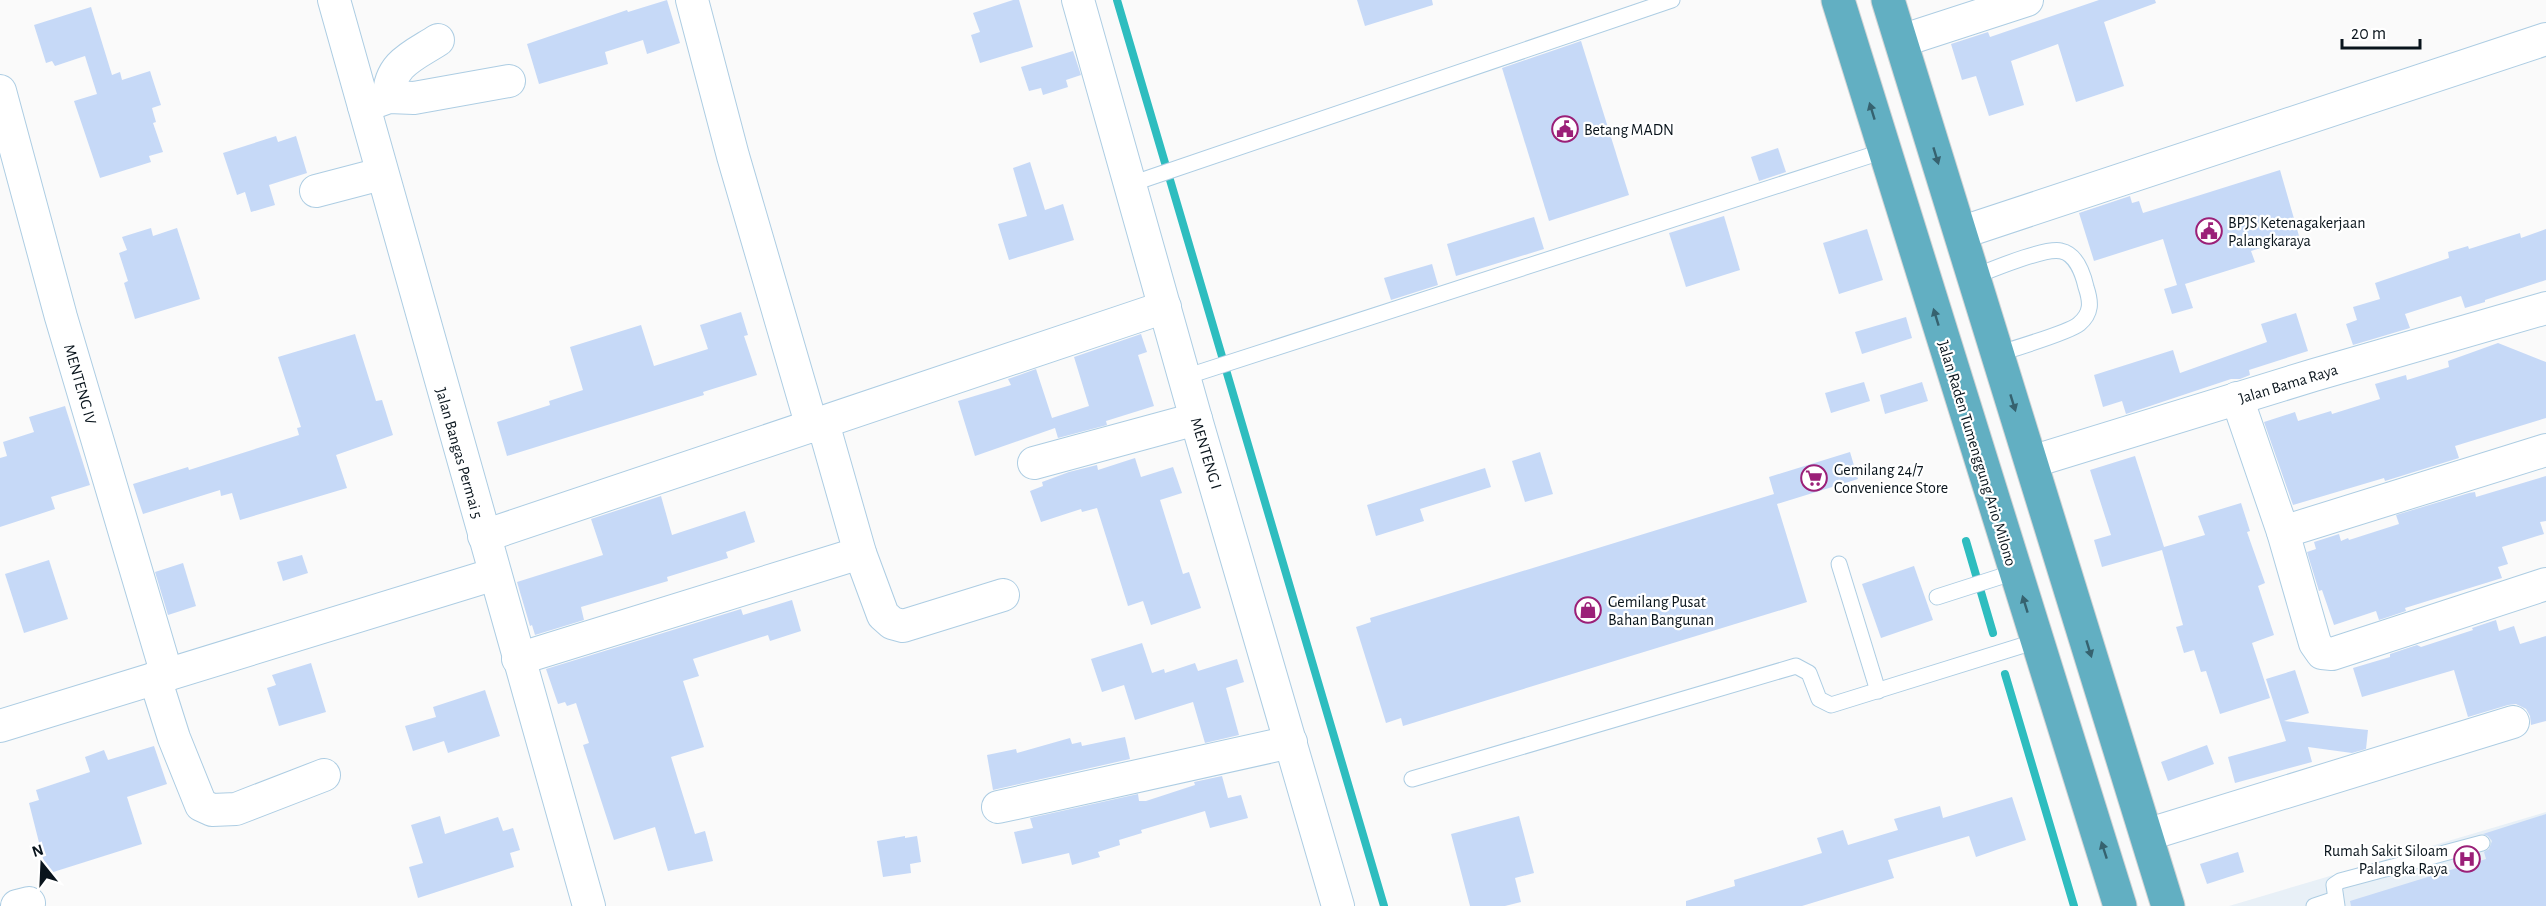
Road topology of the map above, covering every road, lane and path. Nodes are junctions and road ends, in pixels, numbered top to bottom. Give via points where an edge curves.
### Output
1 (334, 0) edge
2 (692, 0) edge
3 (1078, 0) edge
4 (1672, 0) edge
5 (1838, 0) edge
6 (1888, 0) edge
7 (2027, 0) edge
8 (2546, 39) edge
9 (438, 40) dead end
10 (1901, 41) junction
11 (509, 81) dead end
12 (0, 91) edge
13 (376, 101) junction
14 (1884, 151) junction
15 (381, 174) junction
16 (1142, 180) junction
17 (316, 191) dead end
18 (1960, 234) junction
19 (1973, 276) junction
20 (1165, 307) junction
21 (2546, 308) edge
22 (1997, 354) junction
23 (1185, 377) junction
24 (2237, 398) junction
25 (1196, 419) junction
26 (818, 425) junction
27 (2546, 450) edge
28 (2031, 462) junction
29 (1034, 463) dead end
30 (2283, 532) junction
31 (484, 536) junction
32 (860, 553) junction
33 (1839, 564) dead end
34 (2015, 572) junction
35 (495, 574) junction
36 (2546, 584) edge
37 (1003, 595) dead end
38 (1937, 597) dead end
39 (2037, 641) junction
40 (518, 659) junction
41 (161, 677) junction
42 (1878, 691) junction
43 (2513, 722) dead end
44 (0, 726) edge
45 (1291, 742) junction
46 (324, 775) dead end
47 (1412, 779) dead end
48 (998, 807) dead end
49 (2146, 835) junction
50 (2482, 843) dead end
51 (2336, 902) edge
52 (589, 906) edge
53 (1338, 906) edge
54 (2120, 906) edge
55 (2168, 906) edge
56 (2314, 906) edge

1 - 13 street, Jalan Bangas Permai 5
2 - 26 street via 733,156
3 - 16 street, MENTENG I
4 - 16 lane
14 -> 5 highway, Jalan Raden Tumenggung Ario Milono
6 - 10 highway
7 - 10 street
8 - 18 street
9 - 13 street via 395,70
10 -> 18 highway
11 - 13 street
12 - 41 street, MENTENG IV
13 - 15 street, Jalan Bangas Permai 5
14 - 23 lane
34 -> 14 highway, Jalan Raden Tumenggung Ario Milono
15 - 17 street
15 - 31 street, Jalan Bangas Permai 5
16 - 20 street, MENTENG I
18 - 19 highway
19 - 22 highway
19 - 22 lane via 2046,252 2062,251 2074,259 2091,301 2088,315 2078,326
20 - 23 street, MENTENG I
20 - 26 street
21 - 24 street, Jalan Bama Raya
22 -> 28 highway
23 - 25 street, MENTENG I
24 - 28 street, Jalan Bama Raya
24 - 30 street
25 - 29 street
25 - 45 street, MENTENG I
26 - 31 street
26 - 32 street
27 - 30 street
28 -> 49 highway
30 - 36 street via 2315,643 2322,653 2332,654
31 - 35 street, Jalan Bangas Permai 5
32 - 37 street via 883,615 892,623 903,626
32 - 40 street
33 - 42 lane
34 - 38 lane
39 -> 34 highway, Jalan Raden Tumenggung Ario Milono
35 - 40 street, Jalan Bangas Permai 5
35 - 41 street
39 - 42 lane
54 -> 39 highway, Jalan Raden Tumenggung Ario Milono
40 - 52 street, Jalan Bangas Permai 5
41 - 44 street
41 - 46 street, MENTENG IV via 174,738 201,805 212,810 236,809
42 - 47 lane via 1831,705 1819,699 1809,673 1796,666
43 - 49 street
45 - 48 street
45 - 53 street, MENTENG I
49 - 55 highway
50 - 51 lane via 2340,881 2334,885
51 - 56 lane

